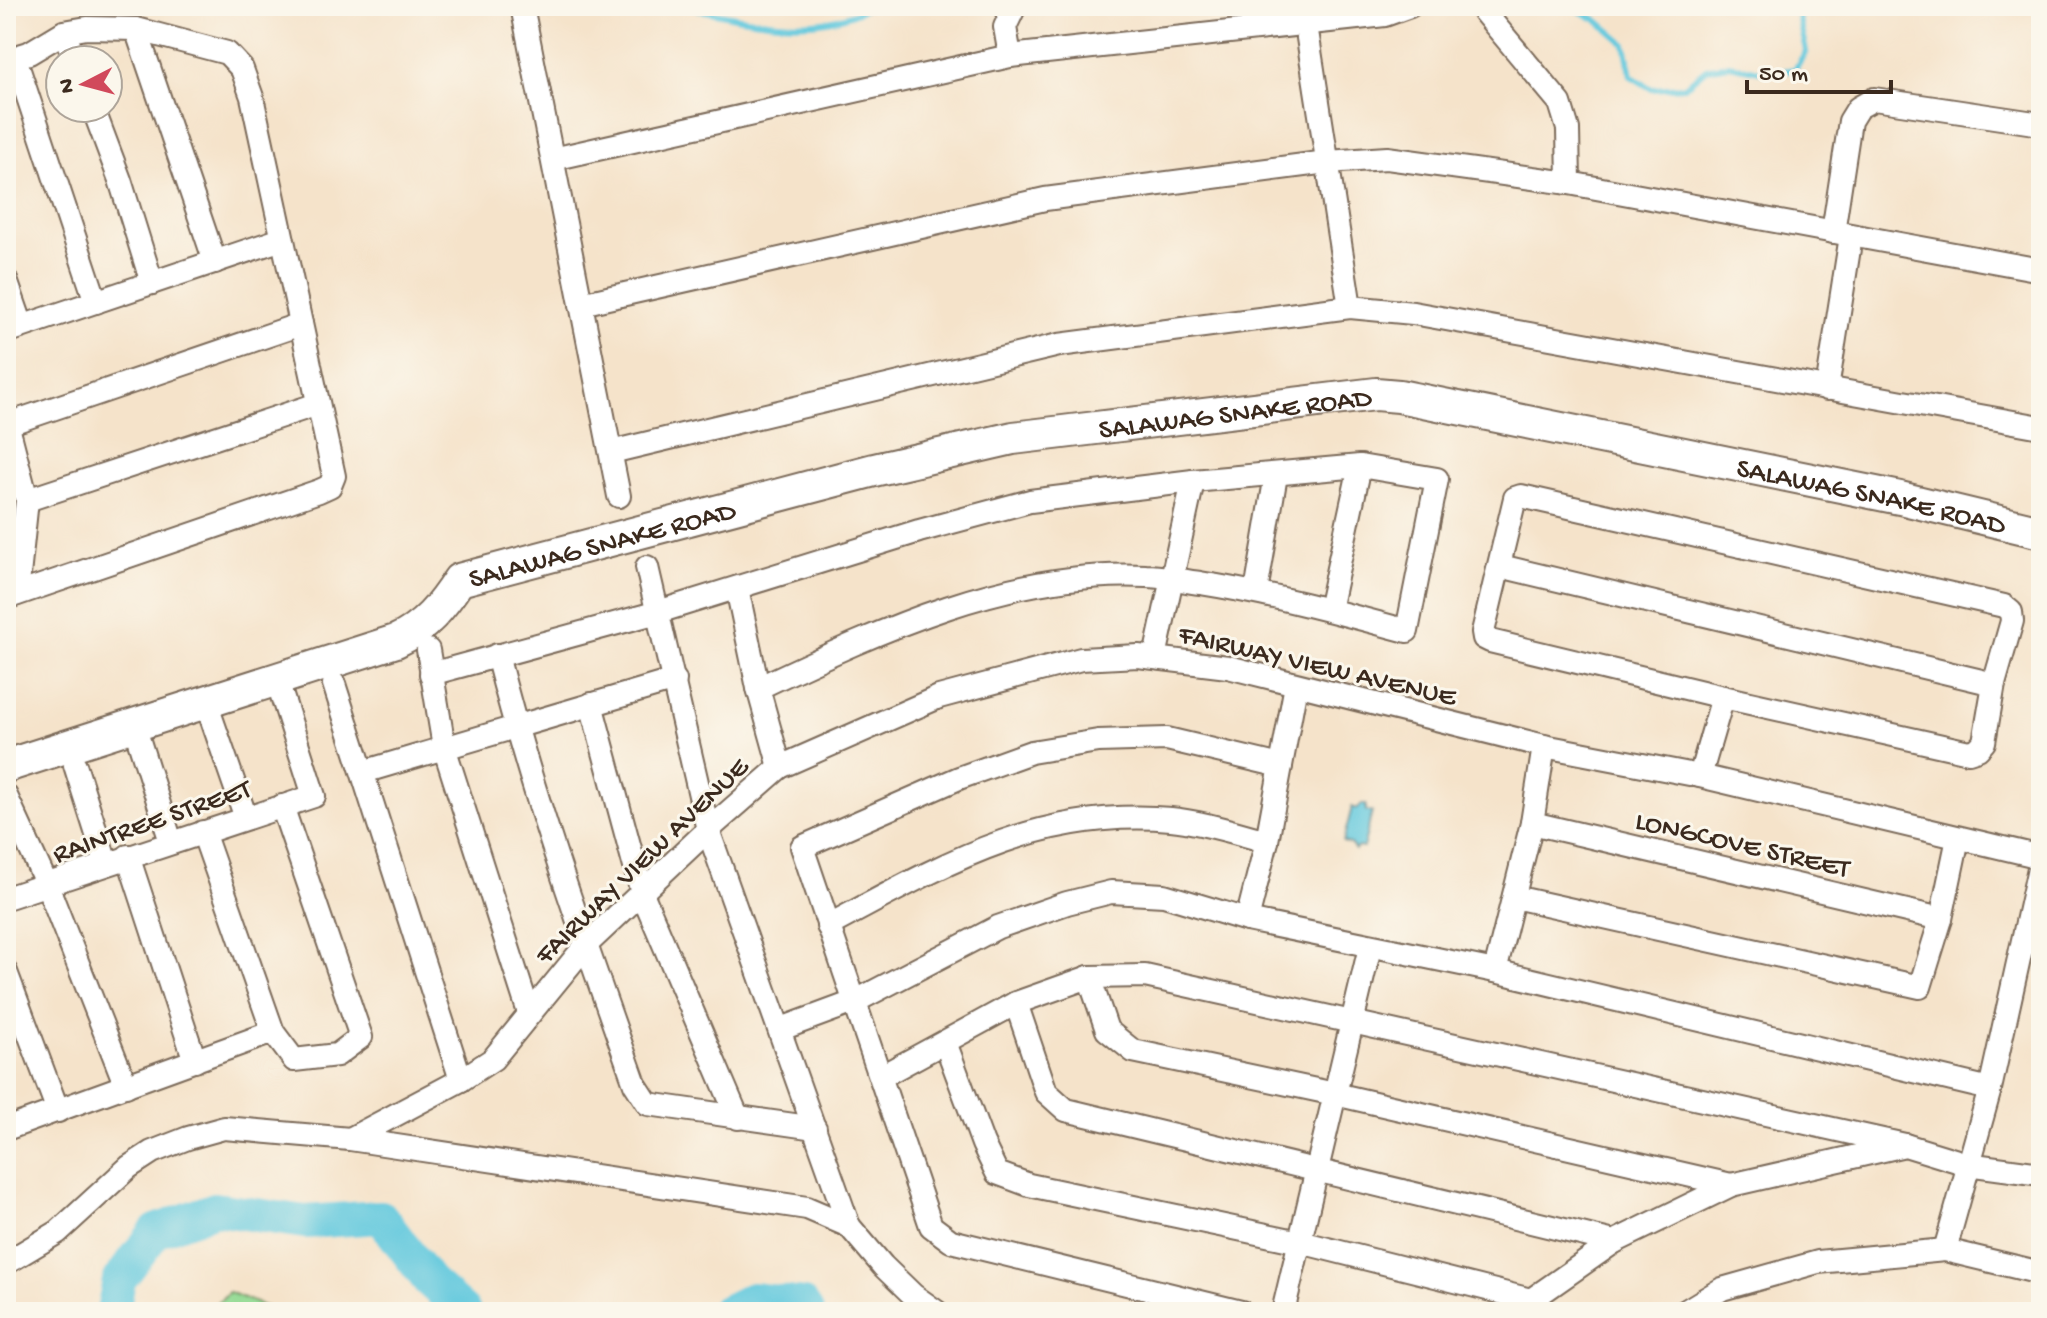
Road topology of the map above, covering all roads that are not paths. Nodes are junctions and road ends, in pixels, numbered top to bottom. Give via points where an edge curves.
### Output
1 (522, 6) edge
2 (1015, 6) edge
3 (1410, 6) edge
4 (1479, 6) edge
5 (1306, 25) junction
6 (136, 29) junction
7 (64, 32) junction
8 (69, 44) edge
9 (1010, 56) junction
10 (11, 59) edge
11 (99, 124) edge
12 (2041, 124) edge
13 (553, 159) junction
14 (1327, 162) junction
15 (1569, 183) junction
16 (1842, 234) junction
17 (282, 239) junction
18 (215, 262) junction
19 (2041, 270) edge
20 (6, 280) edge
21 (152, 283) junction
22 (96, 302) junction
23 (581, 304) junction
24 (1350, 307) junction
25 (301, 324) junction
26 (14, 329) edge
27 (1827, 389) junction
28 (318, 404) junction
29 (7, 421) edge
30 (1196, 425) junction
31 (2041, 427) edge
32 (611, 452) junction
33 (1360, 466) junction
34 (1276, 475) junction
35 (1193, 481) junction
36 (619, 496) dead end
37 (27, 500) junction
38 (2041, 532) edge
39 (2041, 552) edge
40 (1500, 566) junction
41 (647, 567) dead end
42 (1172, 579) junction
43 (737, 588) junction
44 (1256, 592) junction
45 (12, 596) edge
46 (1329, 610) junction
47 (658, 612) junction
48 (428, 650) dead end
49 (497, 655) junction
50 (1155, 657) junction
51 (431, 674) junction
52 (675, 680) junction
53 (334, 684) dead end
54 (1994, 684) junction
55 (1296, 685) junction
56 (758, 688) junction
57 (282, 696) dead end
58 (1723, 697) junction
59 (591, 704) junction
60 (211, 717) dead end
61 (515, 726) junction
62 (139, 741) dead end
63 (1544, 746) junction
64 (444, 747) junction
65 (75, 765) dead end
66 (6, 766) edge
67 (1281, 766) junction
68 (780, 767) junction
69 (363, 772) junction
70 (1700, 776) junction
71 (6, 796) edge
72 (282, 806) junction
73 (246, 818) junction
74 (1532, 823) junction
75 (708, 830) junction
76 (203, 832) junction
77 (1958, 838) junction
78 (1267, 841) junction
79 (171, 842) junction
80 (128, 856) junction
81 (2041, 858) edge
82 (106, 863) junction
83 (47, 885) junction
84 (642, 893) junction
85 (1514, 897) junction
86 (6, 898) edge
87 (1941, 919) junction
88 (1247, 920) junction
89 (828, 926) junction
90 (586, 945) junction
91 (1370, 947) junction
92 (1495, 971) junction
93 (6, 972) edge
94 (1089, 977) junction
95 (854, 1002) junction
96 (1016, 1003) junction
97 (529, 1013) junction
98 (1352, 1022) junction
99 (781, 1029) junction
100 (273, 1032) junction
101 (945, 1042) junction
102 (195, 1061) junction
103 (882, 1076) junction
104 (461, 1080) junction
105 (126, 1086) junction
106 (1990, 1089) junction
107 (1335, 1094) junction
108 (58, 1111) junction
109 (738, 1118) junction
110 (815, 1128) junction
111 (6, 1129) edge
112 (350, 1139) junction
113 (1905, 1145) junction
114 (1967, 1164) junction
115 (1316, 1171) junction
116 (2041, 1174) edge
117 (1731, 1185) junction
118 (849, 1226) junction
119 (1300, 1242) junction
120 (1614, 1242) junction
121 (1945, 1250) junction
122 (6, 1263) edge
123 (2041, 1273) edge
124 (1526, 1306) edge
125 (937, 1312) edge
126 (1241, 1312) edge
127 (1283, 1312) edge
128 (1684, 1312) edge

1 - 13 street
2 - 9 street via 1005,27
3 - 5 street via 1385,15
4 - 15 street via 1560,103 1568,129
5 - 9 street
5 - 14 street
6 - 7 street
6 - 17 street via 227,53 242,69
6 - 18 street
7 - 8 street
7 - 10 street
9 - 13 street
10 - 22 street
11 - 21 street
12 - 16 street via 1874,99 1858,108 1850,121
13 - 23 street
14 - 15 street via 1387,158
14 - 23 street via 1045,199
14 - 24 street
15 - 16 street
16 - 19 street
16 - 27 street
17 - 18 street
17 - 25 street
18 - 21 street
20 - 26 street
21 - 22 street
22 - 26 street
23 - 32 street
24 - 27 street via 1413,313
24 - 32 street via 1059,345
25 - 28 street
25 - 29 street
27 - 31 street
28 - 37 street
28 - 45 street via 334,476 330,486
29 - 37 street
30 - 38 main road, SALAWAG SNAKE ROAD via 1376,394 1399,396 1900,498
30 - 39 main road, SALAWAG SNAKE ROAD via 1376,411 1899,514
30 - 66 main road, SALAWAG SNAKE ROAD via 961,469 444,604 416,632 396,641
32 - 36 street
33 - 34 street
33 - 46 street
33 - 46 street via 1437,479 1407,631
34 - 35 street
34 - 44 street
35 - 42 street
35 - 43 street via 1030,501
37 - 45 street
40 - 54 street
40 - 54 street via 1515,498 1521,496 2004,606 2012,621
40 - 58 street via 1484,638
41 - 47 street
42 - 44 street
42 - 50 street
42 - 56 street via 1082,577 1004,591 899,625
43 - 47 street
43 - 56 street
44 - 46 street
47 - 49 street
47 - 52 street
48 - 51 street
49 - 51 street
49 - 61 street
50 - 55 street, FAIRWAY VIEW AVENUE via 1228,667
50 - 68 street, FAIRWAY VIEW AVENUE via 1081,659 939,697
51 - 64 street
52 - 59 street
52 - 75 street
53 - 69 street
54 - 58 street via 1984,742 1969,752
55 - 63 street, FAIRWAY VIEW AVENUE
55 - 67 street
56 - 68 street
57 - 72 street, RAINTREE STREET via 314,796
58 - 70 street
59 - 61 street
59 - 84 street
60 - 73 street
61 - 64 street
61 - 90 street
62 - 79 street
63 - 70 street, FAIRWAY VIEW AVENUE
63 - 74 street
64 - 69 street
64 - 97 street
65 - 82 street
67 - 78 street
67 - 89 street via 1167,739 1098,741 1031,752 802,847
68 - 75 street, FAIRWAY VIEW AVENUE
69 - 104 street
70 - 77 street, FAIRWAY VIEW AVENUE
71 - 83 street
72 - 73 street, RAINTREE STREET
72 - 100 street via 361,1037 337,1055 294,1060
73 - 76 street, RAINTREE STREET
74 - 85 street
74 - 87 street, LONGCOVE STREET
75 - 84 street, FAIRWAY VIEW AVENUE
75 - 99 street
76 - 79 street, RAINTREE STREET
76 - 100 street
77 - 81 street, FAIRWAY VIEW AVENUE
77 - 87 street
78 - 88 street
78 - 89 street via 1174,819 1079,822 1023,834 955,858
79 - 80 street, RAINTREE STREET
80 - 82 street, RAINTREE STREET
80 - 102 street
81 - 106 street
82 - 83 street, RAINTREE STREET
83 - 86 street, RAINTREE STREET
83 - 105 street
84 - 90 street, FAIRWAY VIEW AVENUE
84 - 109 street
85 - 87 street via 1914,987 1924,981
85 - 92 street
88 - 91 street
88 - 95 street via 1164,895 1111,892 998,927
89 - 95 street
90 - 97 street, FAIRWAY VIEW AVENUE
90 - 109 street via 635,1084 648,1104
91 - 92 street
91 - 98 street
92 - 106 street
93 - 108 street
94 - 96 street
94 - 98 street via 1145,976
94 - 107 street via 1107,1030 1133,1051
95 - 99 street
95 - 103 street
96 - 101 street
96 - 115 street via 1046,1092 1066,1110
97 - 104 street, FAIRWAY VIEW AVENUE via 493,1059
98 - 107 street
98 - 113 street
99 - 110 street
100 - 102 street
101 - 103 street
101 - 119 street via 997,1173 1029,1185
102 - 105 street
103 - 126 street via 931,1226 951,1241
104 - 112 street, FAIRWAY VIEW AVENUE
105 - 108 street
106 - 114 street
107 - 115 street
107 - 117 street
108 - 111 street
109 - 110 street
110 - 118 street
112 - 118 street via 807,1208
112 - 122 street via 224,1128 188,1138 129,1167 58,1232
113 - 114 street
113 - 117 street
114 - 116 street
114 - 121 street
115 - 119 street
115 - 120 street
117 - 120 street
118 - 125 street via 883,1266
119 - 124 street
119 - 127 street
120 - 124 street
121 - 123 street
121 - 128 street via 1818,1262 1722,1289

